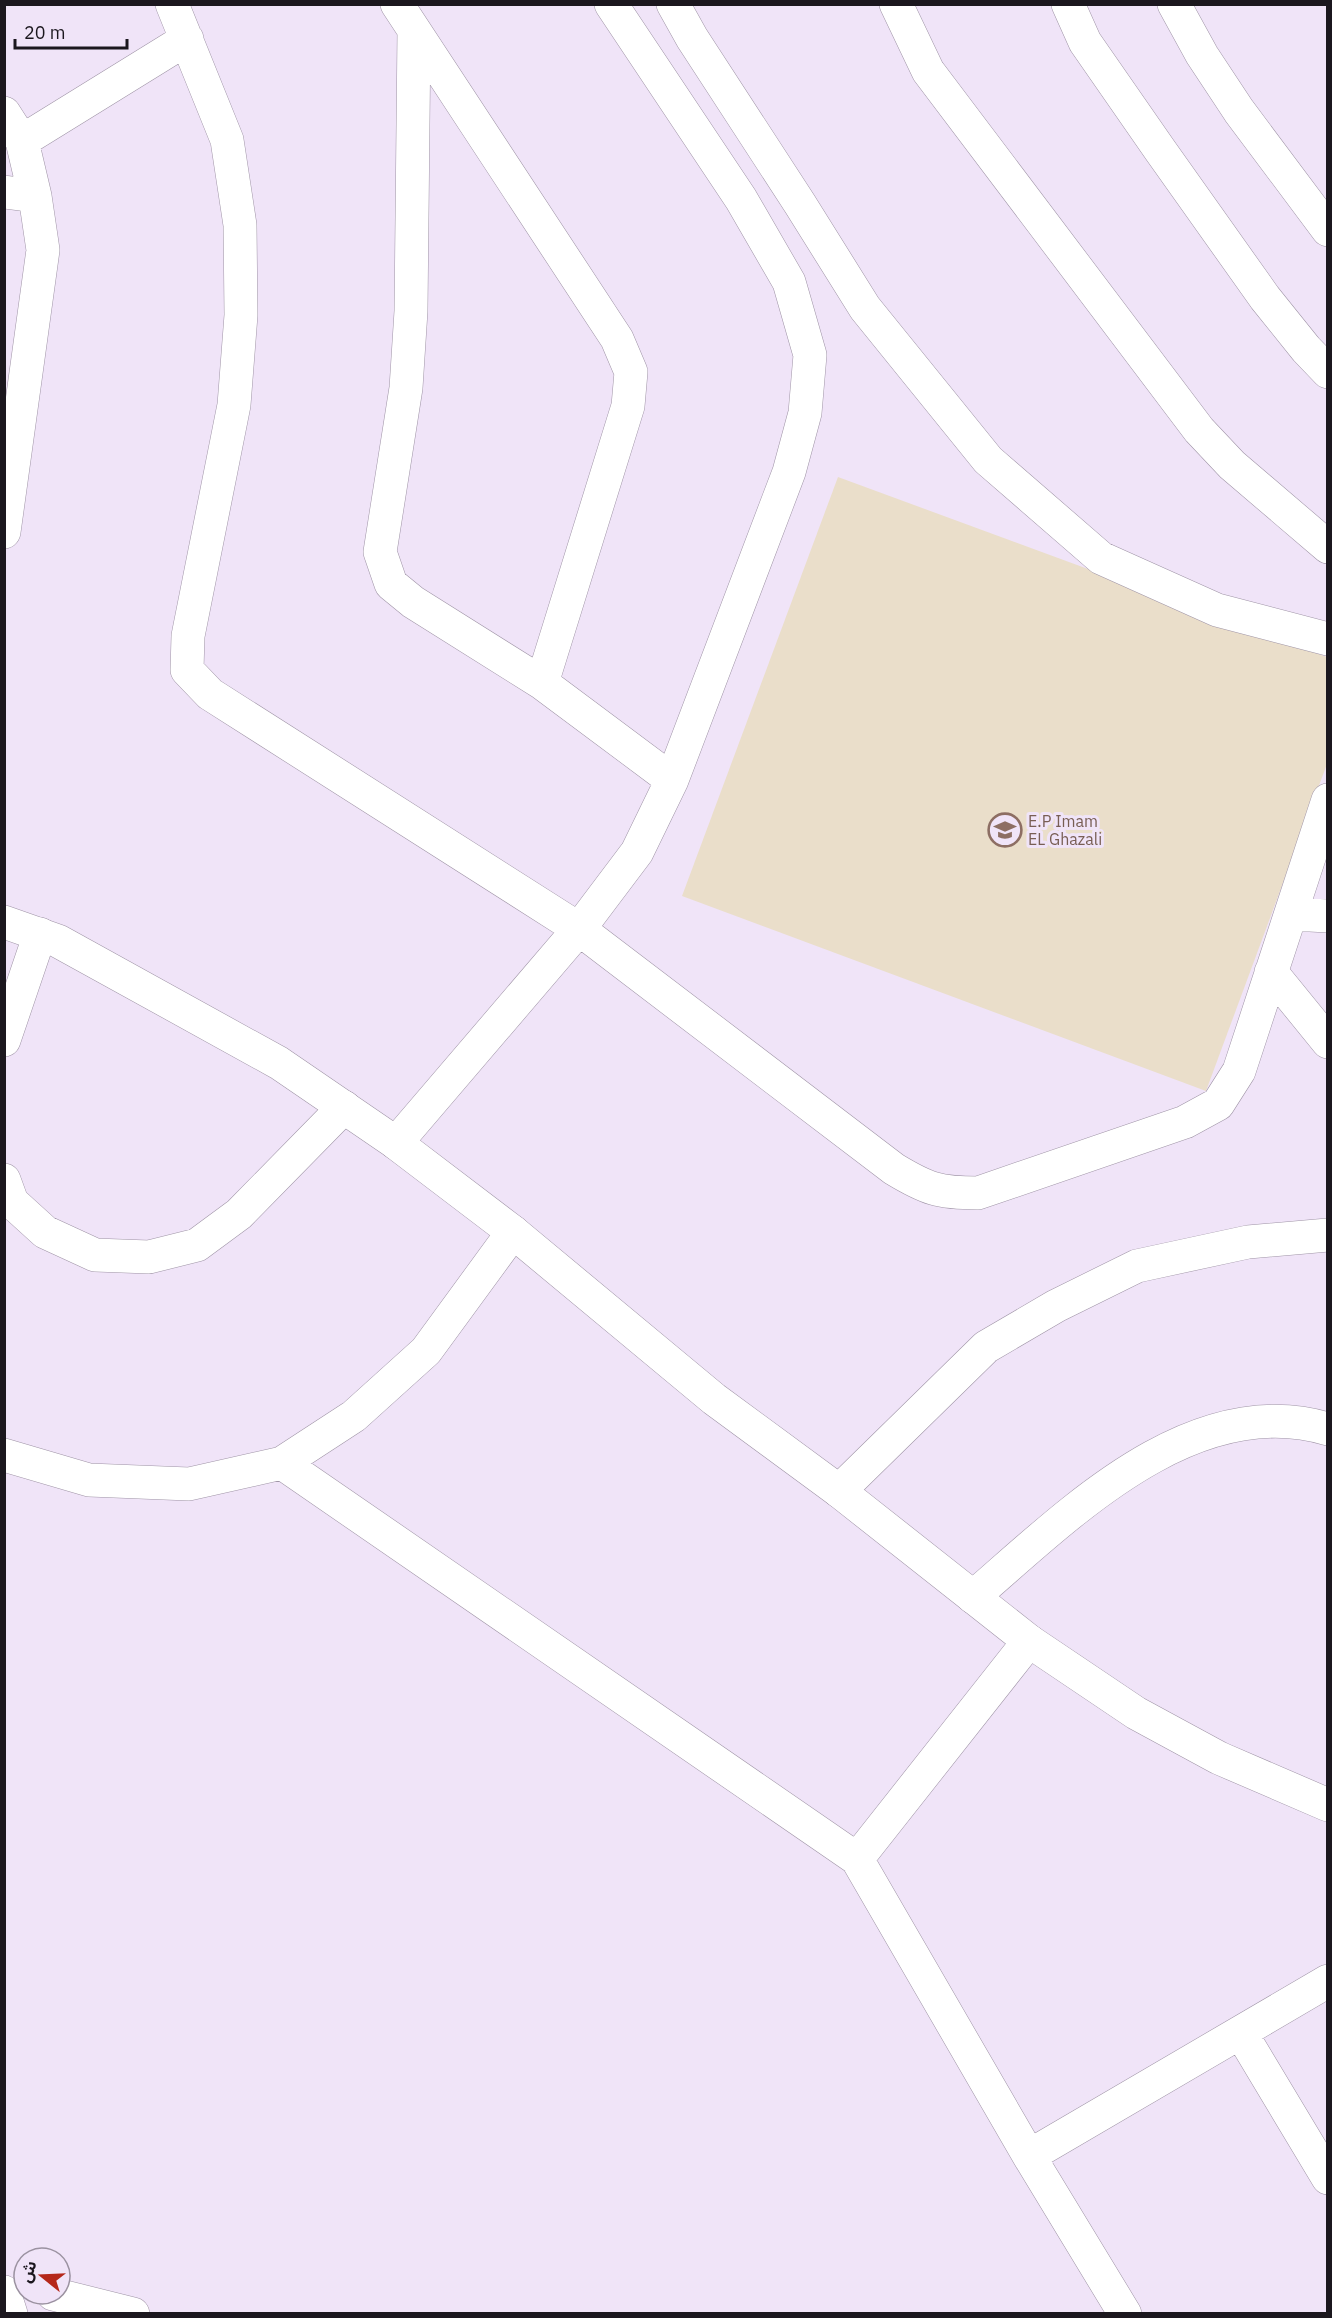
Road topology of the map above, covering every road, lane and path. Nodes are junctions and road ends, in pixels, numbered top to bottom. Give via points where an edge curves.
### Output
1 (172, 4) edge
2 (611, 4) edge
3 (673, 4) edge
4 (896, 4) edge
5 (1068, 4) edge
6 (1174, 4) edge
7 (405, 18) edge
8 (187, 39) junction
9 (4, 113) edge
10 (22, 141) junction
11 (20, 194) edge
12 (1328, 230) edge
13 (1328, 372) edge
14 (4, 532) edge
15 (1328, 547) edge
16 (1328, 639) edge
17 (542, 683) junction
18 (672, 780) junction
19 (1328, 800) edge
20 (1292, 914) junction
21 (1328, 916) edge
22 (4, 922) edge
23 (579, 929) junction
24 (40, 934) junction
25 (1271, 972) junction
26 (4, 1040) edge
27 (1328, 1042) edge
28 (344, 1107) junction
29 (396, 1143) junction
30 (4, 1180) edge
31 (513, 1232) junction
32 (1328, 1236) edge
33 (1328, 1429) edge
34 (4, 1455) edge
35 (282, 1463) junction
36 (839, 1491) junction
37 (973, 1597) junction
38 (1029, 1641) junction
39 (1328, 1805) edge
40 (857, 1859) junction
41 (1328, 1981) edge
42 (1241, 2033) junction
43 (1029, 2156) junction
44 (1328, 2178) edge
45 (4, 2292) edge
46 (72, 2299) edge
47 (11, 2313) edge
48 (133, 2313) edge
49 (1125, 2313) edge

1 - 8 street
2 - 18 street via 741,199 789,282 810,355 806,413 789,472
3 - 16 street via 865,308 988,460 1101,558 1217,610
4 - 15 street via 928,71 1199,430 1232,465
5 - 13 street via 1085,42 1167,160 1265,298
6 - 12 street via 1239,111
7 - 17 street via 617,339 631,372 628,406
7 - 17 street via 410,322 406,388 380,552 391,584 413,602
8 - 10 street
8 - 23 street via 227,140 240,225 241,315 234,405 188,636 187,670 210,694
9 - 10 street
10 - 11 street
11 - 14 street via 43,250
17 - 18 street
18 - 23 street via 637,852
19 - 20 street
20 - 21 street
20 - 25 street
22 - 24 street
23 - 25 street via 894,1169 947,1193 978,1193 1185,1122 1218,1104 1239,1071
23 - 29 street
24 - 26 street
24 - 28 street via 217,1027
25 - 27 street
28 - 29 street
28 - 30 street via 240,1214 197,1245 149,1257 95,1255 45,1232 12,1202
29 - 31 street
31 - 35 street via 426,1351 354,1416
31 - 36 street via 714,1399
32 - 36 street via 1248,1242 1137,1266 1056,1306 986,1347
33 - 37 street via 1306,1422 1260,1420 1215,1431 1172,1448 1124,1473
34 - 35 street via 89,1480 189,1484
35 - 40 street
36 - 37 street
37 - 38 street
38 - 39 street via 1136,1713 1219,1758
38 - 40 street
40 - 43 street
41 - 42 street
42 - 43 street
42 - 44 street
43 - 49 street
45 - 47 street
46 - 48 street

